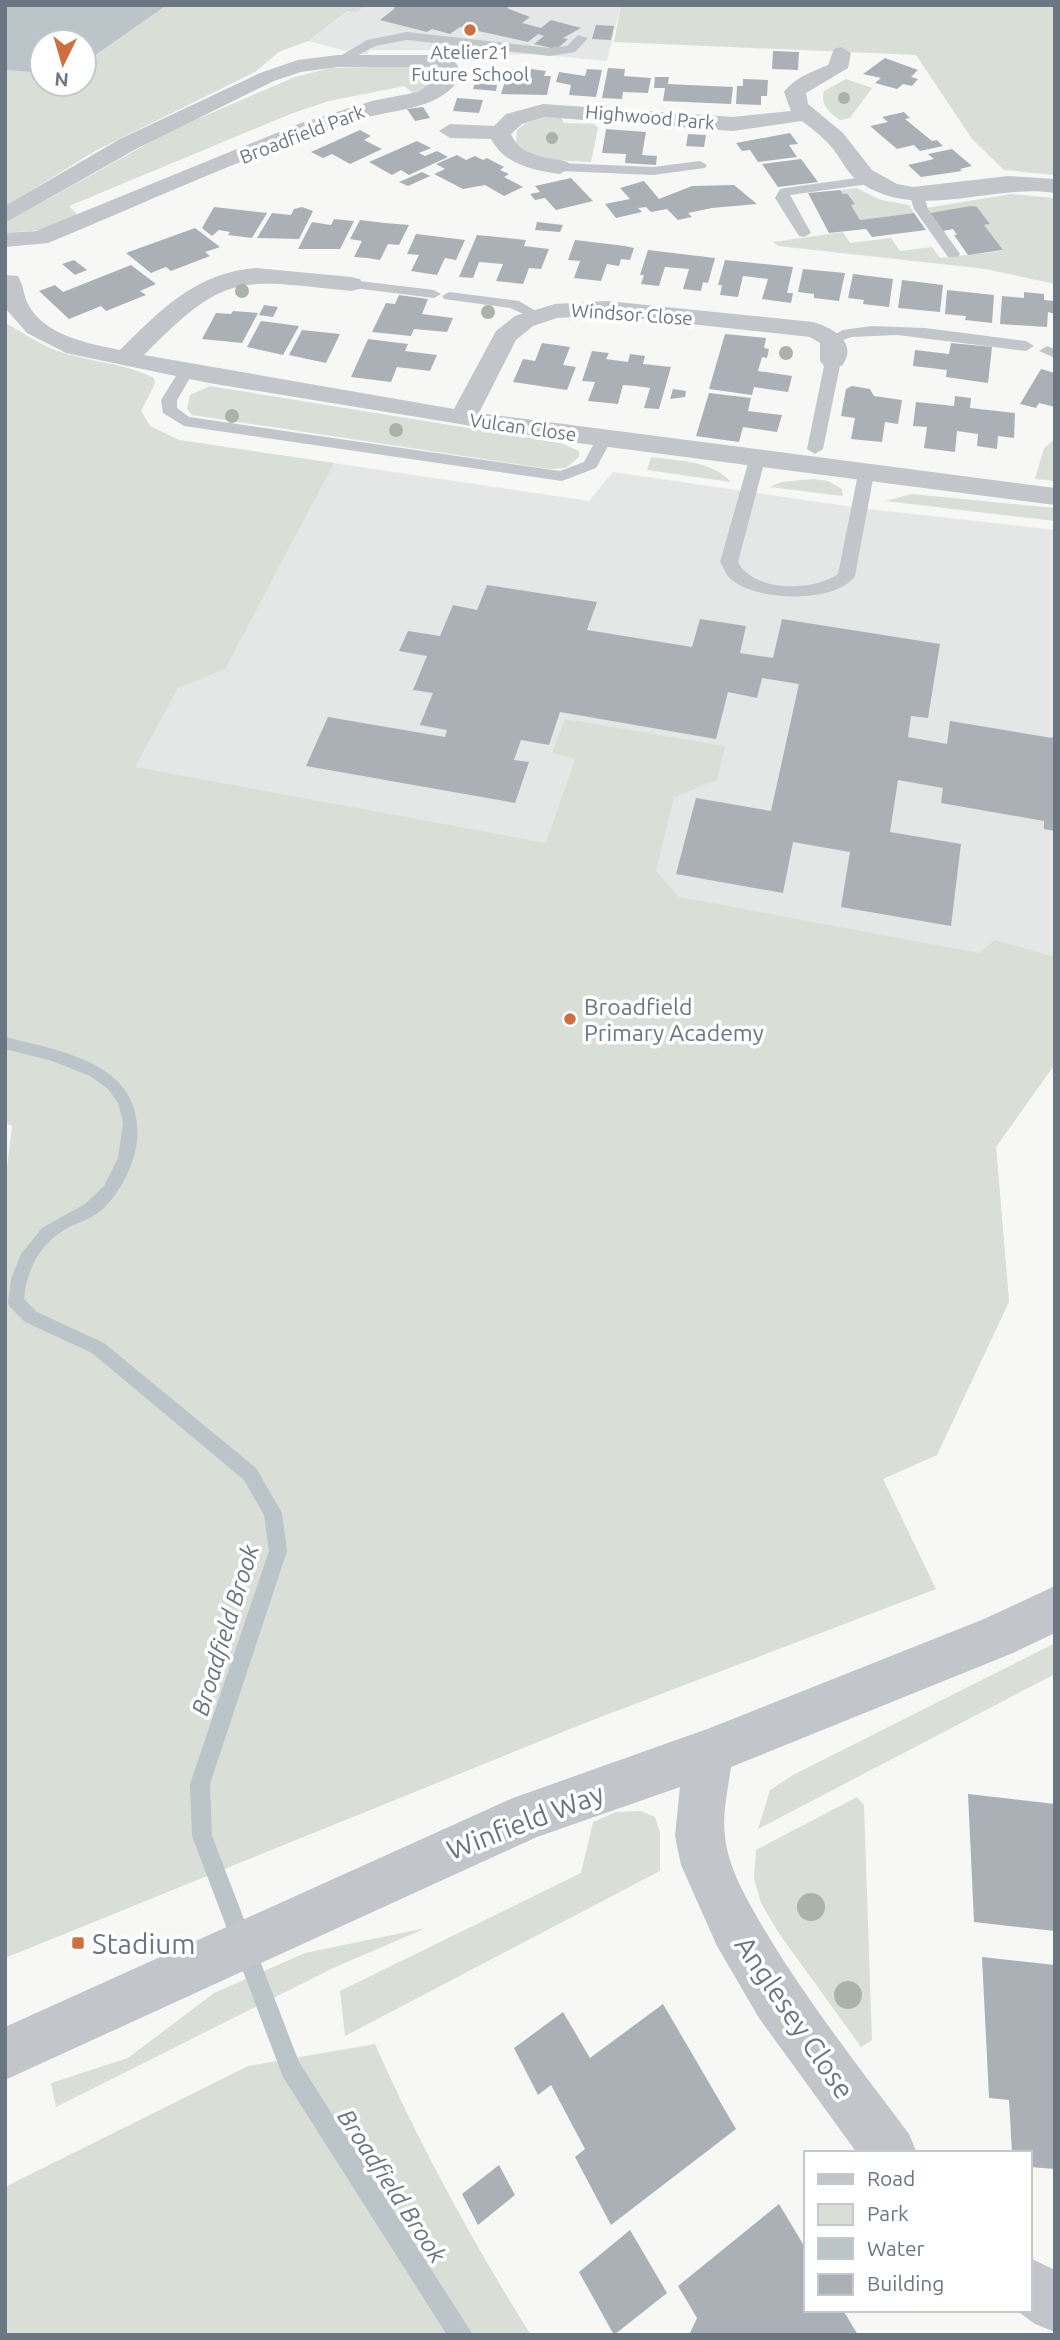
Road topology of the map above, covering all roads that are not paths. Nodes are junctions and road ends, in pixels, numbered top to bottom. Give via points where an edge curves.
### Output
1 (582, 38) dead end
2 (468, 45) junction
3 (841, 53) dead end
4 (338, 61) junction
5 (443, 64) junction
6 (806, 114) junction
7 (450, 131) dead end
8 (500, 133) junction
9 (700, 165) dead end
10 (560, 167) joint
11 (871, 180) junction
12 (1055, 186) edge
13 (916, 193) junction
14 (5, 216) edge
15 (804, 233) dead end
16 (14, 240) edge
17 (953, 254) dead end
18 (351, 284) joint
19 (8, 294) edge
20 (537, 316) junction
21 (1026, 346) dead end
22 (833, 351) junction
23 (126, 359) junction
24 (186, 371) junction
25 (463, 418) junction
26 (604, 439) junction
27 (815, 449) dead end
28 (757, 460) junction
29 (866, 474) junction
30 (1055, 497) edge
31 (1055, 1609) edge
32 (710, 1752) junction
33 (5, 2054) edge
34 (889, 2151) edge
35 (1032, 2288) edge
36 (1055, 2305) edge

1 - 2 lane via 571,49 558,52
2 - 4 lane via 394,38 360,47
2 - 5 lane
3 - 6 street via 838,68 795,92 798,106
4 - 5 street
4 - 14 street via 298,66 267,77 167,123
5 - 16 street, Broadfield Park via 448,66 446,82 425,97 369,108 309,128 40,238
6 - 8 street, Highwood Park via 733,124 542,110 514,119
6 - 11 street via 835,138
7 - 8 street
8 - 10 street via 517,155
9 - 10 lane via 653,171
11 - 13 street
11 - 15 lane via 785,192 782,198
12 - 13 street via 1013,182
13 - 17 lane via 920,209
18 - 20 lane via 521,305
18 - 23 street via 305,289 256,275 215,284 159,326
19 - 23 street, Vulcan Close via 27,321 53,338 89,352
20 - 22 street, Windsor Close via 578,307 813,330 826,333
20 - 25 street, Windsor Close via 505,335
21 - 22 lane via 881,330 843,332
22 - 27 lane
23 - 24 street, Vulcan Close
24 - 25 street, Vulcan Close
24 - 26 lane via 169,400 169,410 184,422 562,476 590,465
25 - 26 street, Vulcan Close
26 - 28 street, Vulcan Close
28 - 29 street, Vulcan Close
28 - 29 lane via 729,562 734,573 748,582 801,591 829,588 846,576
29 - 30 street, Vulcan Close
31 - 32 street, Winfield Way via 997,1637
32 - 33 street, Winfield Way via 530,1815
32 - 34 street, Anglesey Close via 700,1809 706,1865 735,1928 777,2000
35 - 36 street

